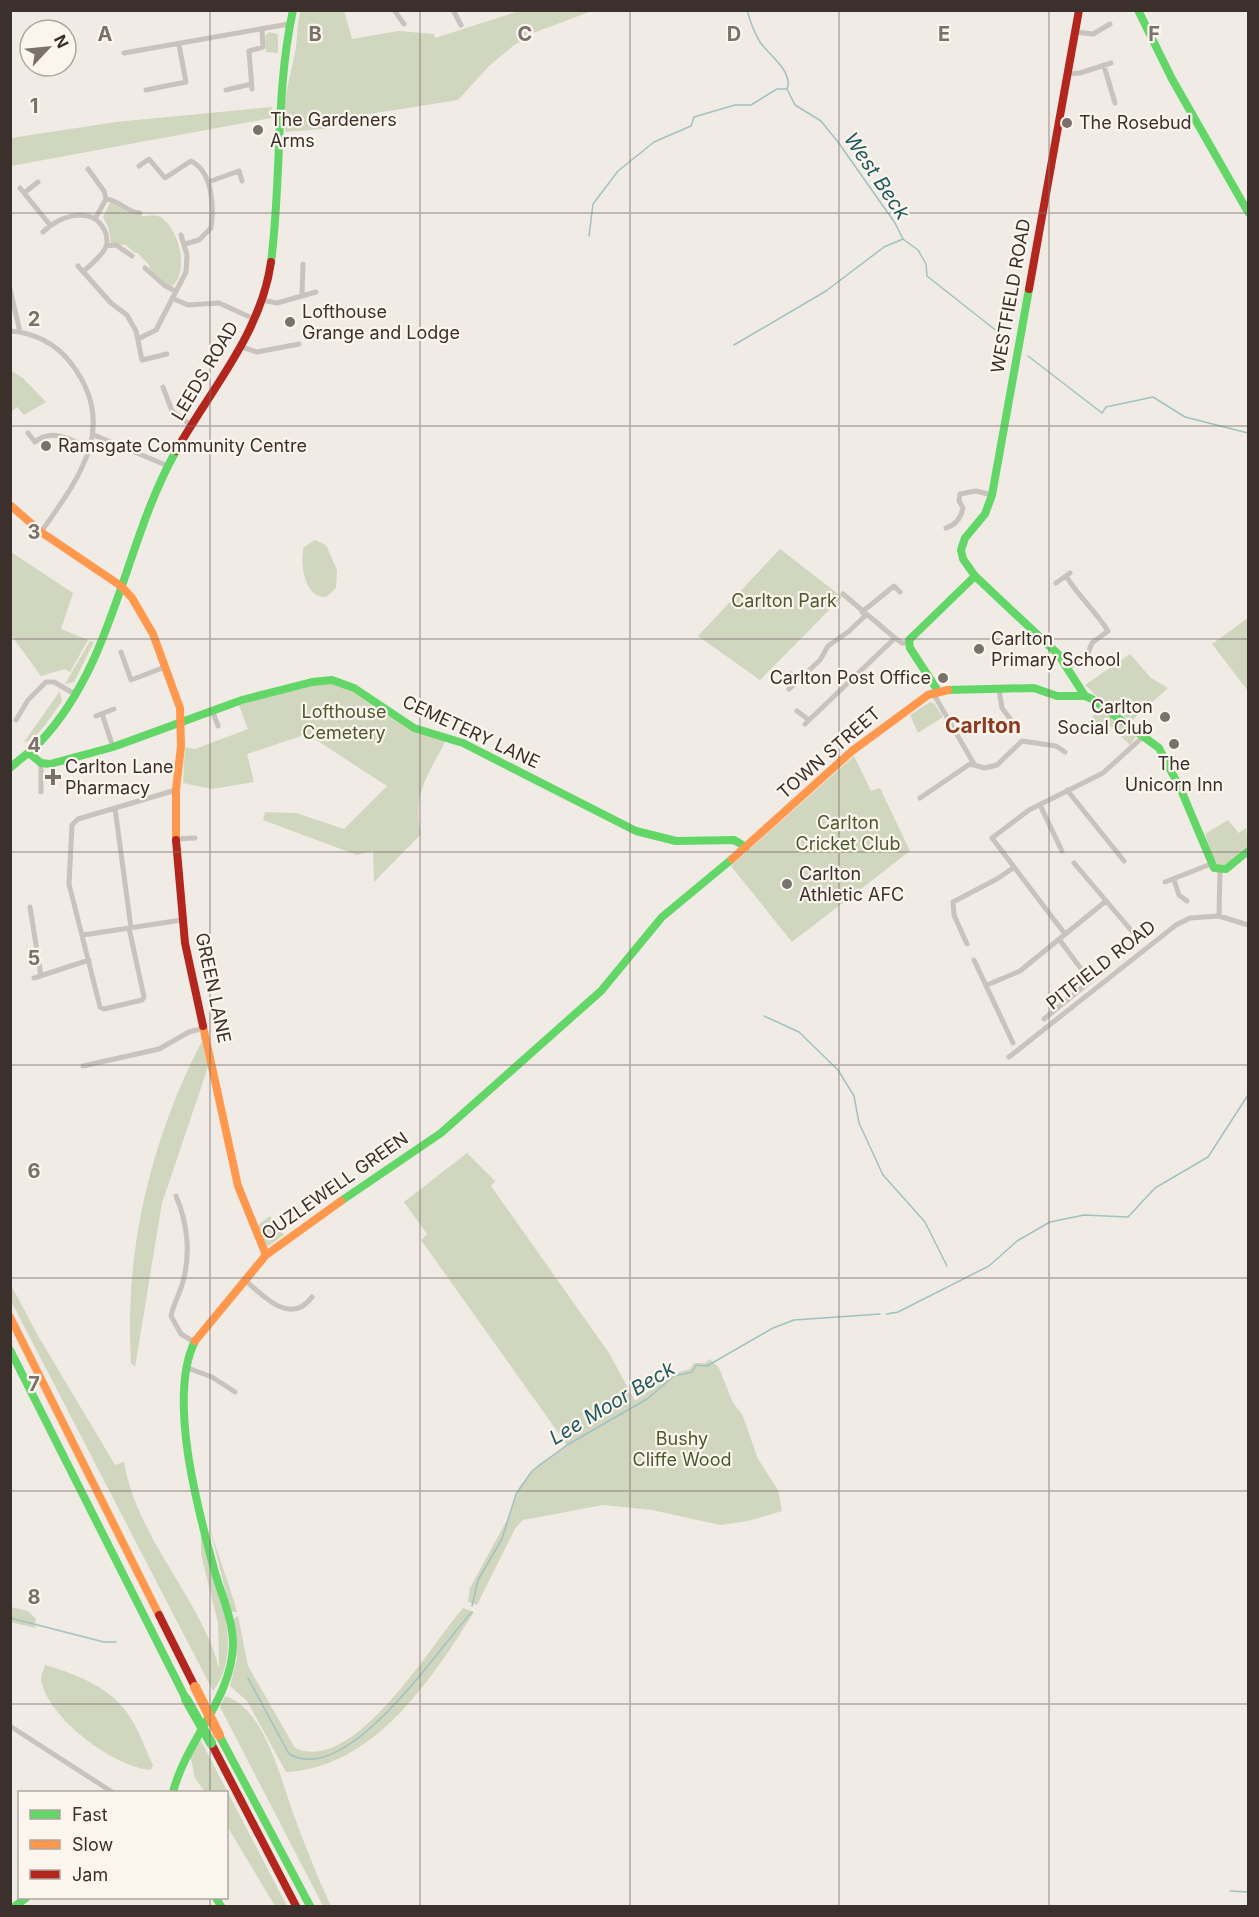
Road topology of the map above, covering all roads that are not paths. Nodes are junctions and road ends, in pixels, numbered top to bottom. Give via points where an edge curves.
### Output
1 (293, 10) edge
2 (394, 10) edge
3 (453, 10) edge
4 (1079, 10) edge
5 (1138, 10) edge
6 (289, 24) junction
7 (404, 24) dead end
8 (1110, 24) dead end
9 (461, 25) dead end
10 (262, 30) junction
11 (1075, 32) junction
12 (179, 45) junction
13 (124, 53) dead end
14 (1111, 63) dead end
15 (1104, 66) junction
16 (1067, 74) junction
17 (146, 90) dead end
18 (225, 90) dead end
19 (1115, 103) dead end
20 (139, 166) dead end
21 (88, 169) dead end
22 (242, 181) dead end
23 (38, 182) dead end
24 (208, 182) junction
25 (106, 199) junction
26 (1248, 212) edge
27 (140, 213) dead end
28 (96, 219) junction
29 (50, 225) junction
30 (43, 232) dead end
31 (181, 235) dead end
32 (185, 244) junction
33 (106, 246) junction
34 (132, 256) dead end
35 (303, 264) dead end
36 (78, 266) dead end
37 (145, 268) dead end
38 (83, 272) junction
39 (10, 289) edge
40 (175, 291) junction
41 (316, 292) dead end
42 (302, 295) junction
43 (172, 298) junction
44 (261, 300) junction
45 (254, 319) junction
46 (10, 332) edge
47 (20, 332) junction
48 (138, 339) junction
49 (299, 344) dead end
50 (241, 347) junction
51 (167, 354) dead end
52 (163, 387) dead end
53 (192, 426) junction
54 (28, 434) dead end
55 (94, 435) junction
56 (90, 448) junction
57 (168, 466) junction
58 (992, 495) junction
59 (10, 505) edge
60 (946, 528) dead end
61 (41, 532) junction
62 (975, 576) junction
63 (1056, 583) dead end
64 (121, 586) junction
65 (900, 592) dead end
66 (843, 594) dead end
67 (864, 613) junction
68 (896, 638) junction
69 (909, 643) junction
70 (122, 652) dead end
71 (165, 667) junction
72 (1068, 668) junction
73 (791, 674) dead end
74 (798, 681) junction
75 (789, 689) dead end
76 (999, 690) junction
77 (936, 692) junction
78 (73, 693) junction
79 (1085, 696) junction
80 (114, 709) dead end
81 (212, 710) junction
82 (797, 711) dead end
83 (16, 720) dead end
84 (182, 721) junction
85 (1014, 724) dead end
86 (218, 726) dead end
87 (1145, 735) junction
88 (113, 747) junction
89 (1065, 752) dead end
90 (29, 753) junction
91 (41, 763) junction
92 (974, 764) junction
93 (10, 768) edge
94 (176, 790) junction
95 (1067, 790) junction
96 (41, 792) dead end
97 (920, 798) dead end
98 (1040, 805) junction
99 (115, 808) junction
100 (195, 838) dead end
101 (176, 839) junction
102 (746, 847) junction
103 (1062, 851) dead end
104 (1248, 851) edge
105 (1124, 861) dead end
106 (1074, 862) dead end
107 (1215, 867) junction
108 (1013, 868) junction
109 (1173, 880) junction
110 (1165, 882) dead end
111 (1106, 901) junction
112 (1187, 901) dead end
113 (39, 910) dead end
114 (1219, 916) junction
115 (182, 920) junction
116 (1248, 925) edge
117 (130, 928) junction
118 (1065, 934) junction
119 (83, 935) junction
120 (1136, 936) dead end
121 (1059, 939) junction
122 (967, 944) dead end
123 (89, 960) junction
124 (974, 960) dead end
125 (1109, 966) dead end
126 (1090, 981) junction
127 (987, 985) junction
128 (1044, 1019) dead end
129 (205, 1032) junction
130 (1013, 1043) dead end
131 (1009, 1057) dead end
132 (83, 1066) dead end
133 (176, 1196) dead end
134 (180, 1206) junction
135 (173, 1208) dead end
136 (266, 1255) junction
137 (245, 1280) junction
138 (312, 1297) dead end
139 (10, 1317) edge
140 (194, 1342) junction
141 (10, 1350) edge
142 (185, 1367) junction
143 (235, 1392) dead end
144 (10, 1726) edge
145 (110, 1791) edge
146 (173, 1791) edge
147 (296, 1906) edge
148 (310, 1906) edge

1 - 6 main road, LEEDS ROAD
2 - 7 street
3 - 9 street
4 - 11 main road, WESTFIELD ROAD
5 - 26 main road via 1172,79
6 - 10 street
6 - 44 main road, LEEDS ROAD via 274,232 270,269
8 - 11 street via 1093,34
10 - 12 street
10 - 18 street via 263,47 249,51 252,86
11 - 16 main road, WESTFIELD ROAD
12 - 13 street
12 - 17 street via 186,82
14 - 15 street
15 - 16 street
15 - 19 street
16 - 58 main road, WESTFIELD ROAD
20 - 24 street via 149,159 165,178 191,161
21 - 25 street
22 - 24 street via 239,171
23 - 29 street via 22,191
24 - 32 street via 213,208 211,228 199,240
25 - 27 street via 127,211
25 - 28 street
28 - 29 street via 77,214
28 - 33 street via 104,230
29 - 30 street
31 - 32 street
32 - 40 street via 186,272
33 - 34 street via 116,245
33 - 38 street
35 - 42 street
36 - 38 street
37 - 40 street
38 - 48 street via 127,315
39 - 47 street
40 - 43 street
41 - 42 street
42 - 44 street via 277,303
43 - 45 street via 188,305 219,303
43 - 48 street via 156,330
44 - 45 main road, LEEDS ROAD
45 - 50 main road, LEEDS ROAD
46 - 47 street
47 - 55 street via 55,346 75,368 93,408
48 - 51 street via 142,360
49 - 50 street via 257,352
50 - 53 main road, LEEDS ROAD
52 - 53 street via 172,411
53 - 57 main road, LEEDS ROAD
54 - 56 street via 35,442 54,434
55 - 56 street
55 - 57 street
56 - 61 street
57 - 64 main road, LEEDS ROAD
58 - 60 street via 976,491 960,494 961,516
58 - 62 main road, WESTFIELD ROAD via 985,514 965,538 961,550
59 - 61 main road
61 - 64 main road
62 - 69 main road
62 - 72 main road via 1052,647
63 - 72 street via 1068,575 1078,596 1096,611 1108,631 1092,644 1088,654
64 - 71 main road via 142,613
64 - 78 main road, LEEDS ROAD via 101,641
65 - 67 street via 894,586
66 - 67 street
67 - 68 street
67 - 74 street
68 - 69 street
68 - 82 street via 807,722
69 - 77 main road
70 - 71 street via 131,680
71 - 84 main road
72 - 79 main road
73 - 74 street
74 - 75 street
76 - 77 main road
76 - 79 main road via 1034,688 1057,696
76 - 85 street via 1002,708
77 - 92 street
77 - 102 main road, TOWN STREET via 852,751
78 - 83 street via 54,682 46,682 20,710
78 - 90 main road, LEEDS ROAD
79 - 87 main road
80 - 88 street via 99,715
81 - 84 main road, CEMETERY LANE
81 - 86 street
81 - 102 main road, CEMETERY LANE via 284,688 332,680 354,688 414,728 463,743 636,831 676,841 734,840
84 - 88 main road, CEMETERY LANE
84 - 94 main road, GREEN LANE
87 - 95 street via 1103,773
87 - 107 main road via 1171,768
88 - 91 main road, CEMETERY LANE
89 - 92 street via 1057,743 1022,739 997,765 985,768
90 - 91 main road
90 - 93 main road, LEEDS ROAD
91 - 96 street
92 - 97 street
94 - 99 street
94 - 101 main road, GREEN LANE
95 - 98 street
95 - 105 street
98 - 103 street
98 - 108 street via 992,838
99 - 117 street
99 - 119 street via 78,819 72,825 69,884
100 - 101 street
101 - 115 main road, GREEN LANE
102 - 136 main road, OUZLEWELL GREEN via 662,917 601,991 441,1132
104 - 107 main road via 1229,868
106 - 111 street
107 - 109 street
107 - 114 street
108 - 118 street
108 - 122 street via 953,902 951,907
109 - 110 street
109 - 112 street via 1179,895
111 - 118 street
111 - 120 street
113 - 123 street via 30,909 37,977
114 - 116 street
114 - 131 street, PITFIELD ROAD via 1190,918 1176,925
115 - 117 street
115 - 129 main road, GREEN LANE
117 - 119 street
117 - 123 street via 142,1000 100,1007
118 - 121 street
119 - 123 street
121 - 126 street
121 - 127 street via 1020,971
124 - 127 street
125 - 126 street
126 - 128 street
127 - 130 street
129 - 132 street via 189,1032 159,1049
129 - 136 main road, GREEN LANE via 238,1186
133 - 134 street
134 - 135 street
134 - 140 street via 187,1264 171,1316 182,1334
136 - 137 main road, OUZLEWELL GREEN
137 - 138 street via 268,1300 290,1310 306,1306
137 - 140 main road, OUZLEWELL GREEN
139 - 148 main road, bridge via 219,1735
140 - 142 main road, OUZLEWELL GREEN
141 - 147 main road, bridge via 186,1699
142 - 143 street via 212,1377
142 - 146 main road, OUZLEWELL GREEN via 182,1399 198,1504 229,1622 232,1652 228,1675 181,1764
144 - 145 street

